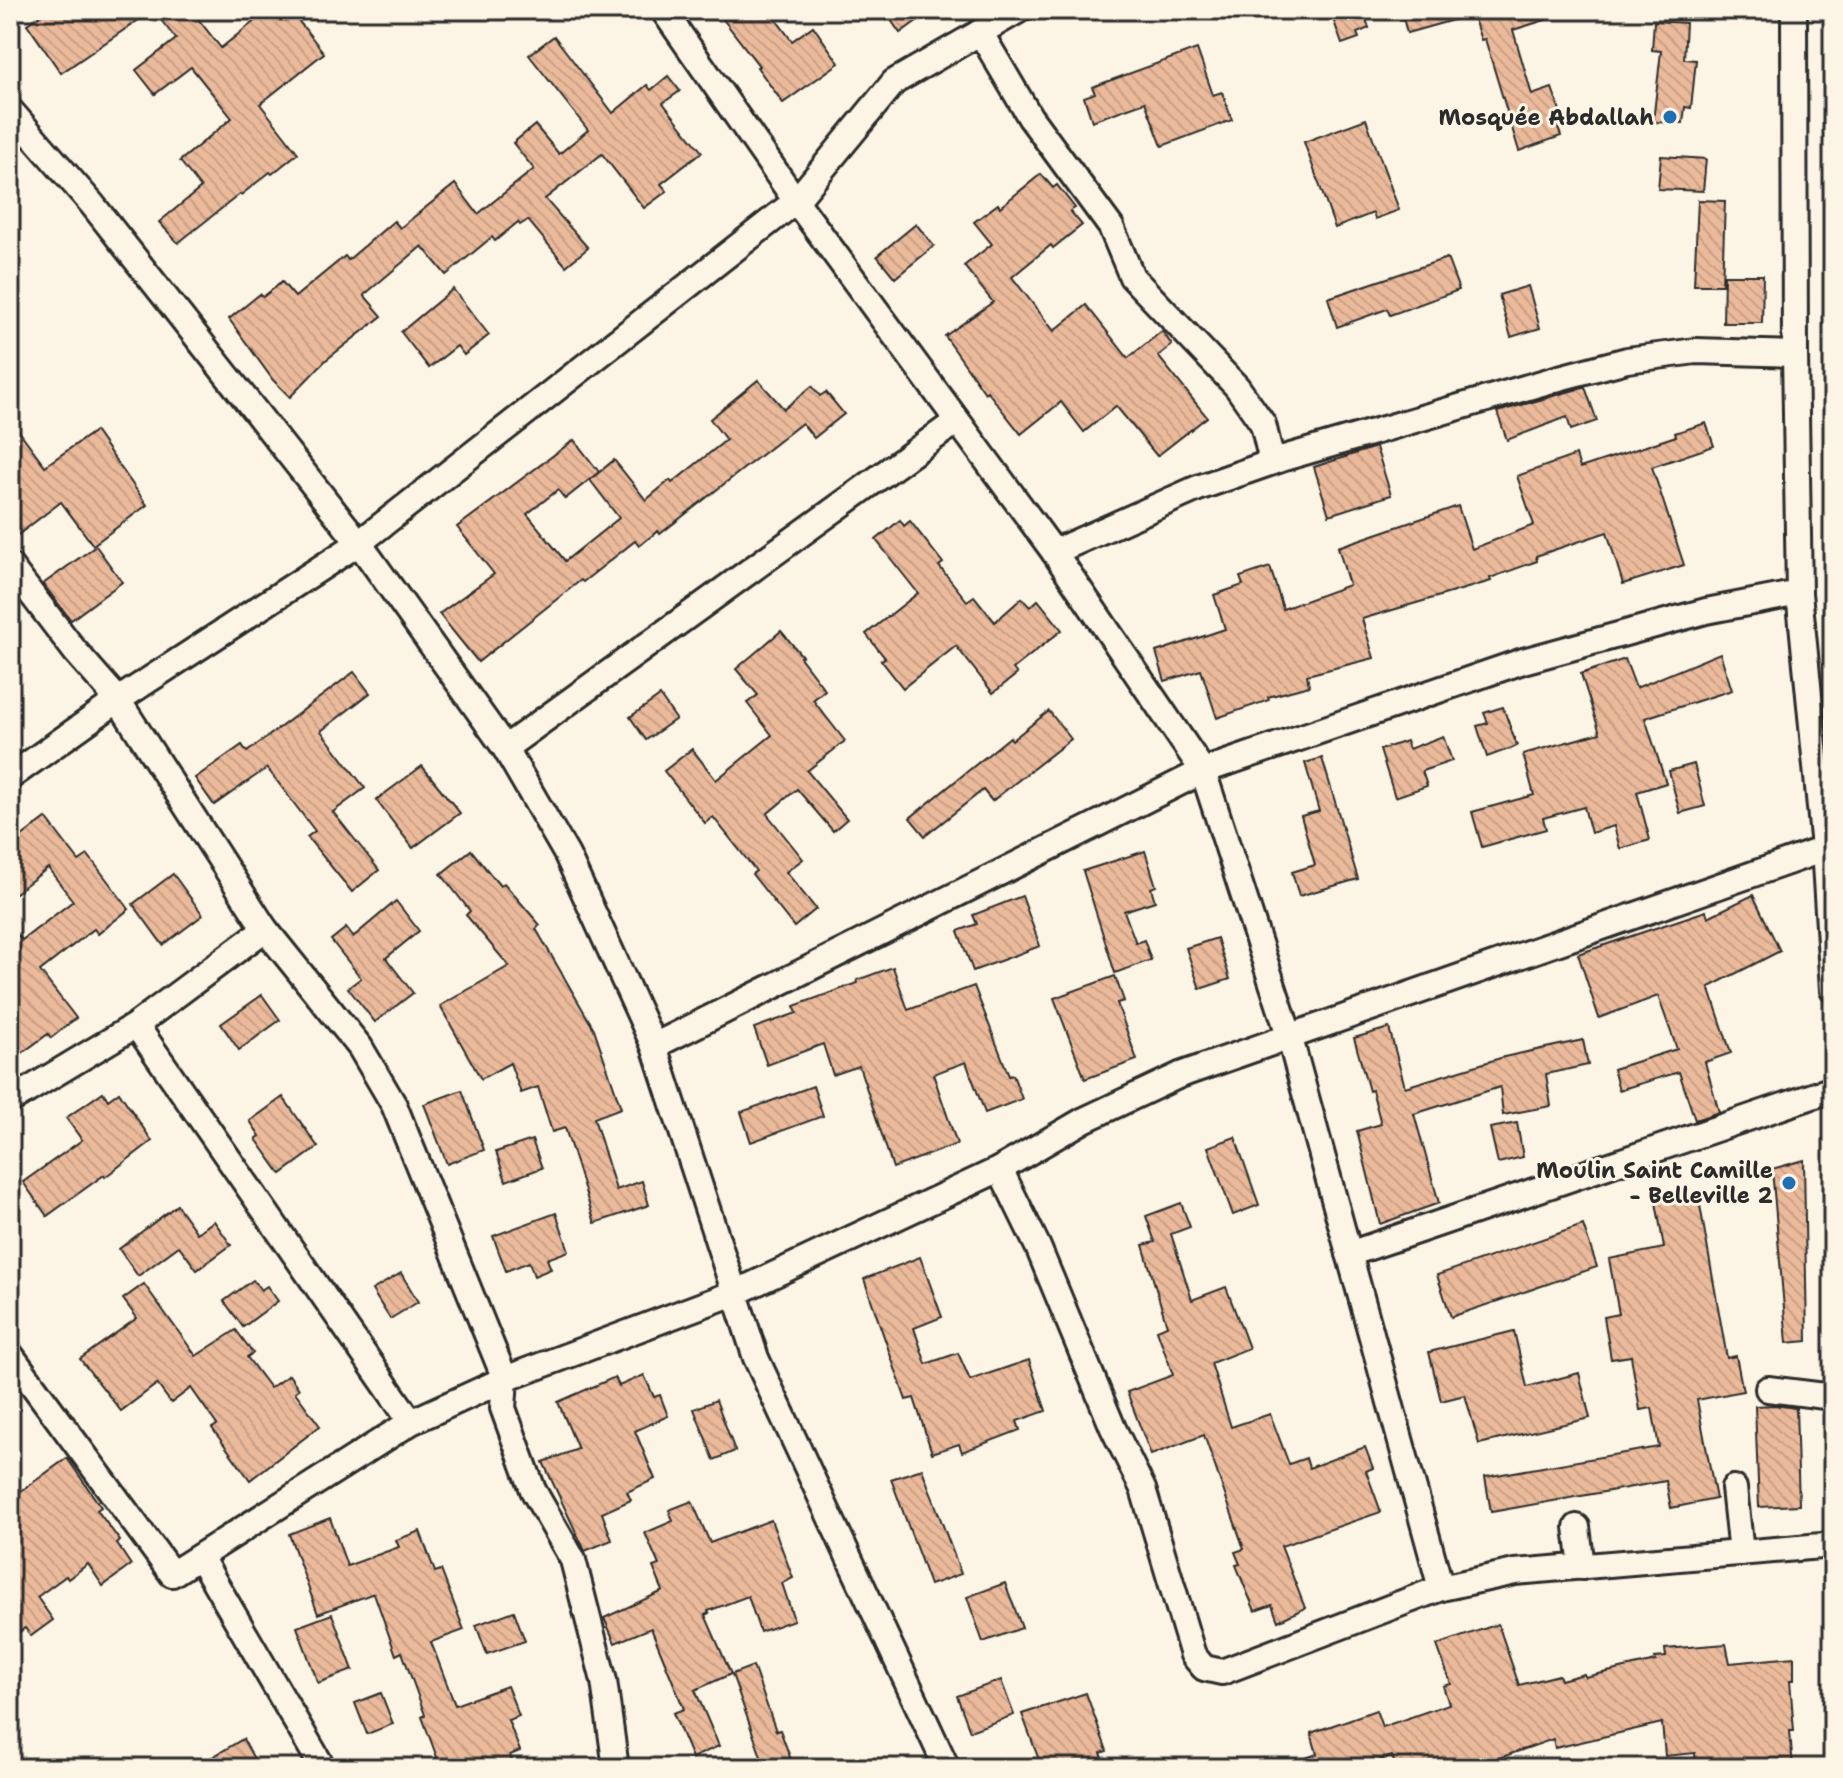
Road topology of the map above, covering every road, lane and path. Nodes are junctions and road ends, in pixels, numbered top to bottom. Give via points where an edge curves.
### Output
1 (663, 10) edge
2 (1019, 10) edge
3 (1794, 10) edge
4 (980, 32) junction
5 (10, 110) edge
6 (796, 201) junction
7 (1795, 354) junction
8 (957, 421) junction
9 (1272, 462) junction
10 (359, 543) junction
11 (1054, 552) junction
12 (10, 566) edge
13 (1799, 593) junction
14 (118, 700) junction
15 (505, 748) junction
16 (1203, 771) junction
17 (10, 777) edge
18 (1828, 847) edge
19 (265, 929) junction
20 (1833, 990) edge
21 (136, 1025) junction
22 (1289, 1035) junction
23 (654, 1046) junction
24 (1833, 1089) edge
25 (10, 1101) edge
26 (1000, 1169) junction
27 (1349, 1254) junction
28 (737, 1292) junction
29 (10, 1354) edge
30 (505, 1379) junction
31 (1768, 1389) dead end
32 (1833, 1397) edge
33 (411, 1422) junction
34 (1734, 1488) dead end
35 (1577, 1527) dead end
36 (1833, 1545) edge
37 (1741, 1553) junction
38 (200, 1557) junction
39 (1582, 1567) junction
40 (1441, 1588) junction
41 (323, 1768) edge
42 (616, 1768) edge
43 (947, 1768) edge

1 - 6 street
2 - 4 street
3 - 7 street
4 - 6 street via 894,82
4 - 9 street via 1030,117 1111,227 1132,277 1237,387 1263,424
5 - 10 street via 92,204
6 - 8 street
6 - 10 street
7 - 9 street via 1696,351 1627,360
7 - 13 street
8 - 11 street
8 - 15 street
9 - 11 street via 1198,488
10 - 14 street
10 - 15 street
11 - 16 street
12 - 14 street
13 - 16 street via 1706,611 1523,661
13 - 18 street
14 - 17 street
14 - 19 street
15 - 23 street via 567,855
16 - 22 street
16 - 23 street
18 - 20 street
18 - 22 street
19 - 21 street
19 - 30 street via 360,1047 394,1105
21 - 25 street
21 - 33 street
22 - 26 street via 1180,1075 1084,1120
22 - 27 street
23 - 28 street
24 - 27 street
26 - 28 street
26 - 40 street via 1143,1489 1193,1655 1204,1668 1222,1672
27 - 40 street
28 - 30 street
28 - 43 street via 756,1358
29 - 38 street via 172,1574
30 - 33 street
30 - 42 street via 503,1408 533,1490 573,1560 604,1681
31 - 32 street
33 - 38 street
34 - 37 street
35 - 39 street
36 - 37 street
37 - 39 street
38 - 41 street
39 - 40 street via 1515,1572

